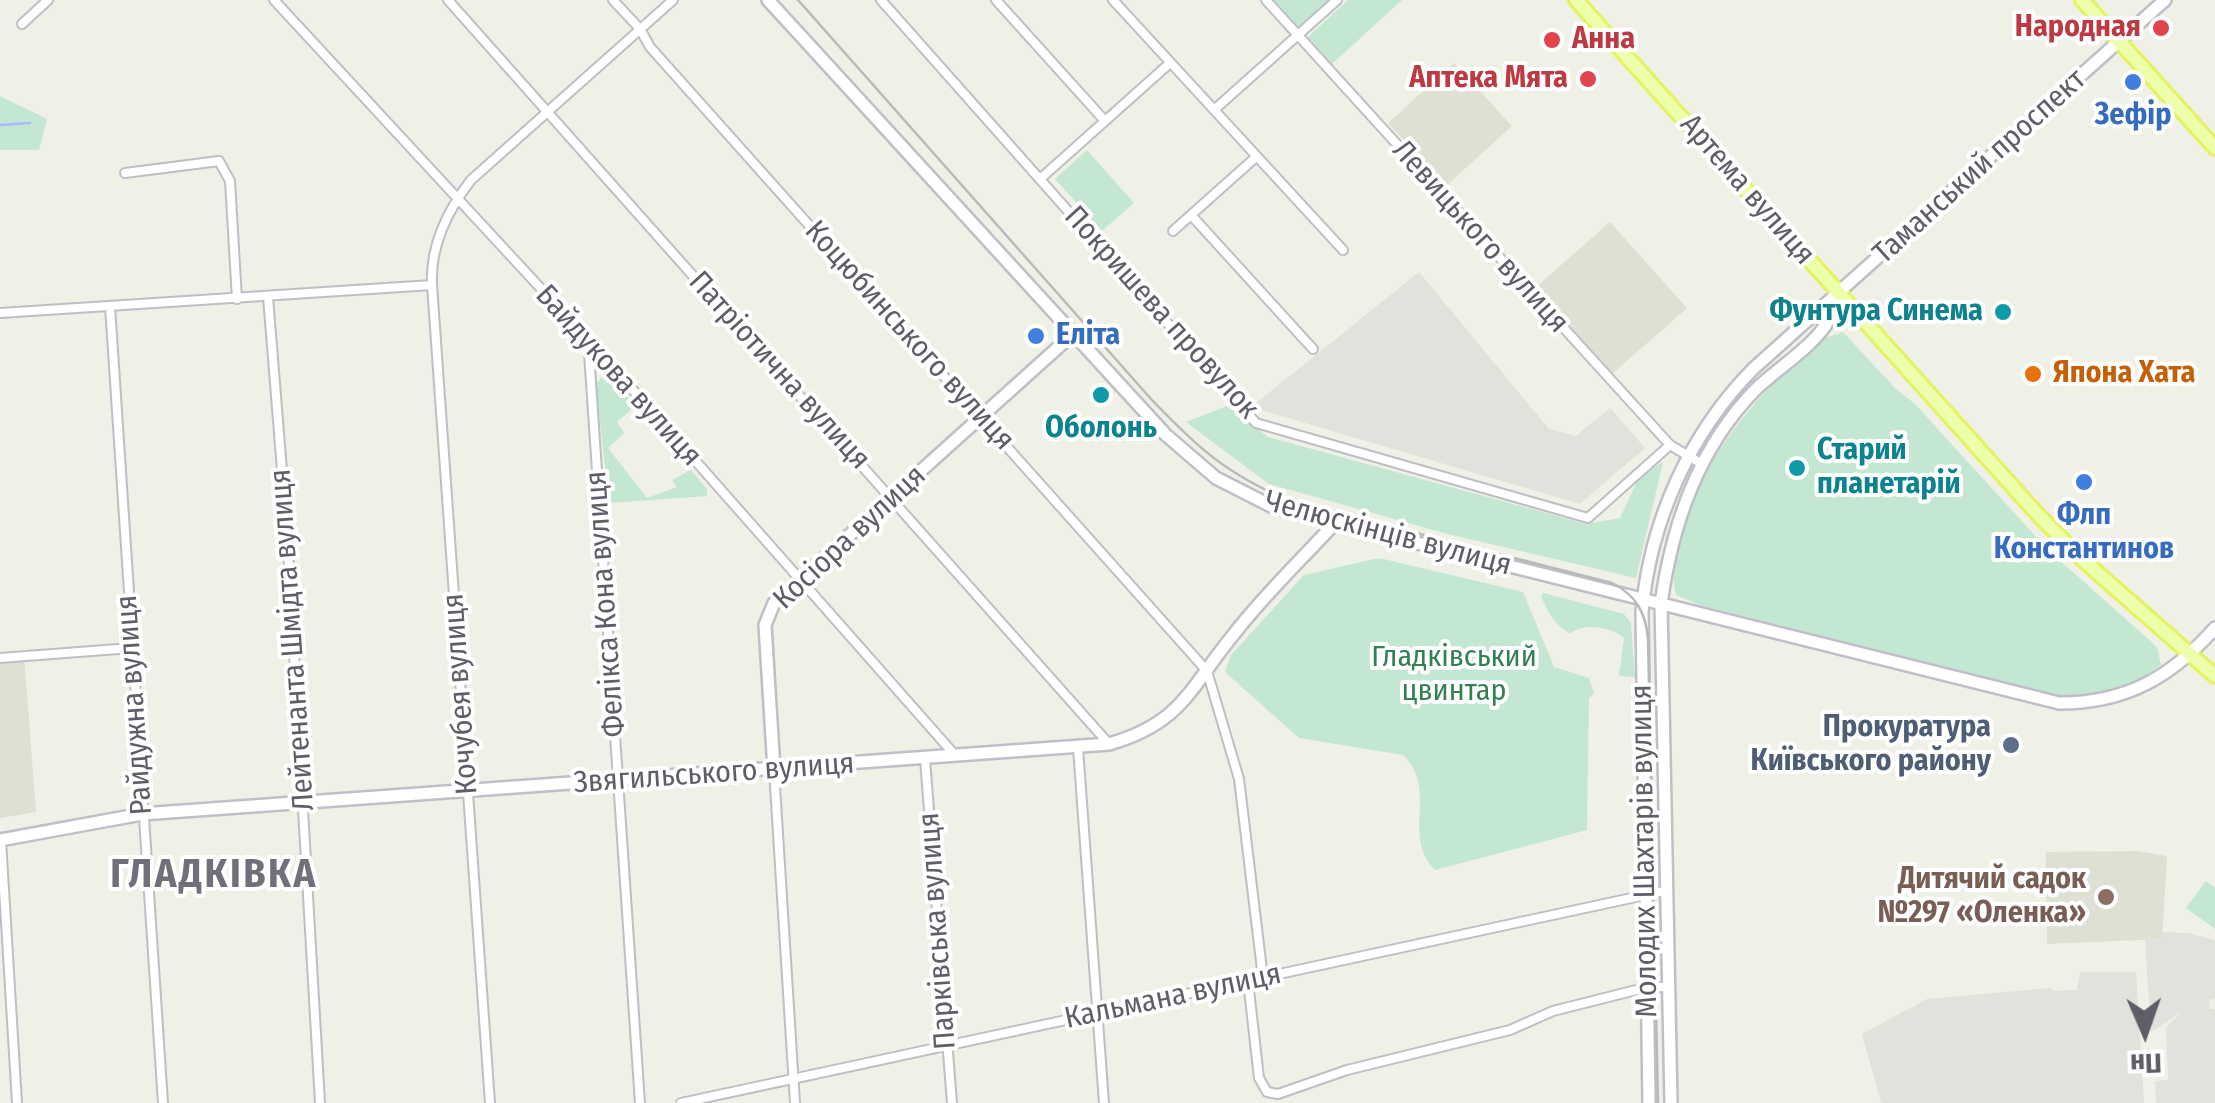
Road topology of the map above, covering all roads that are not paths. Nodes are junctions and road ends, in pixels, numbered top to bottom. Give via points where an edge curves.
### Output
1 (48, 0) edge
2 (274, 0) edge
3 (448, 0) edge
4 (613, 0) edge
5 (673, 0) edge
6 (768, 0) edge
7 (882, 0) edge
8 (996, 0) edge
9 (1113, 0) edge
10 (1266, 0) edge
11 (1337, 0) edge
12 (1576, 0) edge
13 (2082, 0) edge
14 (2165, 0) edge
15 (22, 24) dead end
16 (640, 29) junction
17 (1298, 36) junction
18 (2120, 42) junction
19 (1170, 63) junction
20 (546, 110) junction
21 (1214, 110) junction
22 (1105, 121) junction
23 (2215, 148) edge
24 (1256, 158) junction
25 (124, 173) dead end
26 (1040, 179) junction
27 (456, 199) junction
28 (1191, 215) junction
29 (1173, 231) dead end
30 (1342, 250) dead end
31 (432, 286) junction
32 (1838, 294) junction
33 (268, 297) junction
34 (237, 299) junction
35 (110, 306) junction
36 (0, 313) edge
37 (1072, 334) junction
38 (596, 347) junction
39 (1313, 349) dead end
40 (981, 416) junction
41 (1670, 445) junction
42 (1688, 456) junction
43 (1702, 464) junction
44 (892, 498) junction
45 (1334, 524) junction
46 (802, 578) junction
47 (1643, 600) junction
48 (1661, 604) junction
49 (2215, 628) edge
50 (131, 648) junction
51 (2191, 655) junction
52 (0, 658) edge
53 (1207, 672) junction
54 (2215, 676) edge
55 (1109, 744) junction
56 (1078, 748) junction
57 (956, 757) junction
58 (925, 759) junction
59 (774, 770) junction
60 (618, 781) junction
61 (469, 791) junction
62 (304, 803) junction
63 (142, 814) junction
64 (0, 840) edge
65 (1664, 891) junction
66 (1645, 895) junction
67 (1262, 978) junction
68 (1248, 981) junction
69 (1648, 987) junction
70 (1669, 987) junction
71 (1096, 1014) junction
72 (946, 1046) junction
73 (794, 1079) junction
74 (17, 1103) edge
75 (163, 1103) edge
76 (320, 1103) edge
77 (490, 1103) edge
78 (640, 1103) edge
79 (681, 1103) edge
80 (795, 1103) edge
81 (952, 1103) edge
82 (1104, 1103) edge
83 (1649, 1103) edge
84 (1671, 1103) edge

1 - 15 street
2 - 27 street, Байдукова вулиця
3 - 20 street, Патріотична вулиця
4 - 16 street, Коцюбинського вулиця
5 - 16 street, Кочубея вулиця
6 - 37 street, Челюскінців вулиця
7 - 26 street, Покришева провулок
8 - 22 street
9 - 19 street
10 - 17 street, Левицького вулиця
11 - 17 street
12 - 32 main road, Артема вулиця
13 - 18 main road
14 - 18 street, Таманський проспект
16 - 20 street, Кочубея вулиця
16 - 40 street, Коцюбинського вулиця
17 - 21 street
17 - 41 street, Левицького вулиця
18 - 23 main road
18 - 32 street, Таманський проспект
19 - 21 street
19 - 22 street
20 - 27 street, Кочубея вулиця
20 - 44 street, Патріотична вулиця
21 - 24 street
22 - 26 street
24 - 28 street
24 - 30 street
25 - 34 street via 219,161 230,181
26 - 41 street, Покришева провулок via 1256,423 1588,518
27 - 31 street, Кочубея вулиця via 436,243
27 - 38 street, Байдукова вулиця
28 - 29 street
28 - 39 street
31 - 33 street
31 - 61 street, Кочубея вулиця
32 - 42 street, Таманський проспект via 1740,382
32 - 43 street, Таманський проспект via 1824,327 1754,391
32 - 51 main road, Артема вулиця via 2061,540
33 - 34 street
33 - 62 street, Лейтенанта Шмідта вулиця
34 - 35 street
35 - 36 street
35 - 50 street, Райдужна вулиця
37 - 40 street, Косіора вулиця
37 - 45 street, Челюскінців вулиця via 1216,478 1273,507
38 - 46 street, Байдукова вулиця
38 - 60 street, Фелікса Кона вулиця via 589,353
40 - 44 street, Косіора вулиця
40 - 53 street, Коцюбинського вулиця
41 - 42 street, Левицького вулиця
42 - 43 street, Левицького вулиця
42 - 47 street, Таманський проспект via 1663,518
43 - 48 street, Таманський проспект via 1673,538
44 - 46 street, Косіора вулиця
44 - 55 street, Патріотична вулиця
45 - 47 street, Челюскінців вулиця
45 - 53 street, Звягильського вулиця via 1233,634
46 - 57 street, Байдукова вулиця
46 - 59 street, Косіора вулиця via 774,602 764,625
47 - 48 street, Челюскінців вулиця
47 - 66 street, Молодих Шахтарів вулиця
48 - 51 street, Челюскінців вулиця via 2060,703 2123,696
48 - 65 street, Молодих Шахтарів вулиця
49 - 51 street, Челюскінців вулиця
50 - 52 street
50 - 63 street, Райдужна вулиця
51 - 54 main road, Артема вулиця
53 - 55 street, Звягильського вулиця via 1164,719
53 - 67 street via 1240,779
55 - 56 street, Звягильського вулиця
56 - 57 street, Звягильського вулиця
56 - 71 street
57 - 58 street, Звягильського вулиця
58 - 59 street, Звягильського вулиця
58 - 72 street, Парківська вулиця
59 - 60 street, Звягильського вулиця
59 - 73 street, Косіора вулиця
60 - 61 street, Звягильського вулиця
60 - 78 street, Фелікса Кона вулиця
61 - 62 street, Звягильського вулиця
61 - 77 street, Кочубея вулиця
62 - 63 street, Звягильського вулиця
62 - 76 street, Лейтенанта Шмідта вулиця
63 - 64 street, Звягильського вулиця
63 - 75 street, Райдужна вулиця
64 - 74 street
65 - 66 street, Кальмана вулиця
65 - 70 street, Молодих Шахтарів вулиця
66 - 67 street, Кальмана вулиця
66 - 69 street, Молодих Шахтарів вулиця
67 - 68 street, Кальмана вулиця
68 - 69 street via 1259,1078 1267,1092 1278,1094
68 - 71 street, Кальмана вулиця
69 - 70 street
69 - 83 street, Молодих Шахтарів вулиця
70 - 84 street, Молодих Шахтарів вулиця
71 - 72 street, Кальмана вулиця
71 - 82 street
72 - 73 street, Кальмана вулиця
72 - 81 street, Парківська вулиця
73 - 79 street, Кальмана вулиця
73 - 80 street, Косіора вулиця

